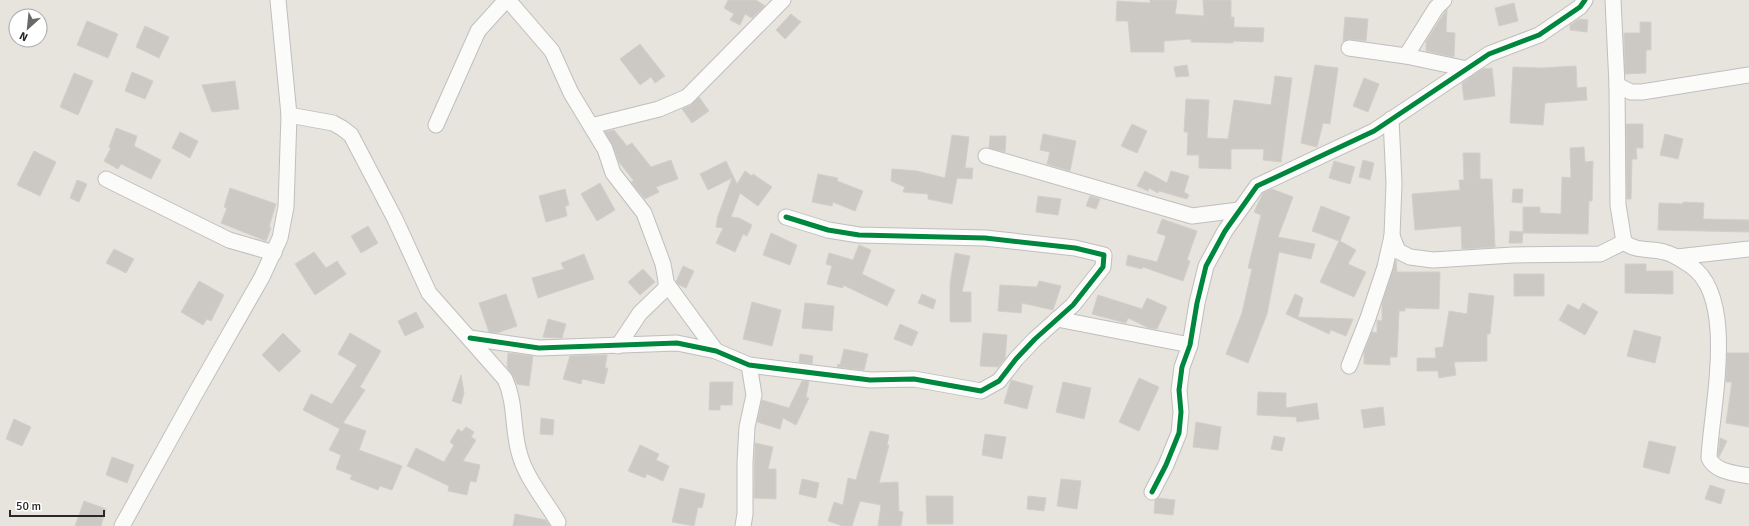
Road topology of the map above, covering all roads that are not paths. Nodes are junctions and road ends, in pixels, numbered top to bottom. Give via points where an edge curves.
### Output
1 (278, 0) edge
2 (507, 0) edge
3 (782, 0) edge
4 (1444, 0) edge
5 (1586, 0) edge
6 (1613, 0) edge
7 (1349, 48) dead end
8 (1406, 56) junction
9 (1467, 69) junction
10 (1749, 75) edge
11 (1617, 85) junction
12 (289, 115) junction
13 (1391, 119) junction
14 (436, 125) dead end
15 (591, 126) junction
16 (986, 156) dead end
17 (106, 179) dead end
18 (1239, 210) junction
19 (786, 217) dead end
20 (1392, 236) junction
21 (1624, 242) junction
22 (1749, 249) edge
23 (274, 253) junction
24 (1677, 257) junction
25 (667, 284) junction
26 (1057, 319) junction
27 (470, 338) junction
28 (1190, 345) junction
29 (618, 346) junction
30 (716, 351) junction
31 (749, 365) junction
32 (1349, 366) dead end
33 (1749, 476) edge
34 (1152, 492) dead end
35 (558, 522) dead end
36 (122, 526) edge
37 (742, 526) edge

1 - 12 street
2 - 14 street via 478,31
2 - 15 street via 552,51 571,93
3 - 15 street via 687,97 659,109
4 - 8 street via 1436,8
5 - 9 street via 1580,7 1539,35 1489,54
6 - 11 street
7 - 8 street
8 - 9 street
9 - 13 street
10 - 11 street via 1642,92 1631,92
11 - 21 street via 1618,205
12 - 23 street via 286,207 280,238
12 - 27 street via 333,123 356,142 429,293
13 - 18 street via 1374,131 1257,186
13 - 20 street via 1394,183
15 - 25 street via 605,149 613,173 644,213 663,264
16 - 18 street via 1192,216
17 - 23 street via 228,240
18 - 28 street via 1206,266
19 - 26 street via 828,230 859,235 985,238 1075,248 1104,255 1103,267 1073,305
20 - 21 street via 1398,251 1410,257 1433,260 1513,255 1600,254
20 - 32 street via 1385,267
21 - 24 street via 1636,249 1664,252
22 - 24 street
23 - 36 street
24 - 33 street via 1702,276 1708,285 1713,302 1718,355 1709,458 1711,464 1718,469
25 - 29 street via 640,313
25 - 30 street
26 - 28 street
26 - 31 street via 1016,359 999,381 981,391 914,379 870,380
27 - 29 street via 539,348
27 - 35 street via 505,379 513,402 519,452 530,477
28 - 34 street via 1182,367 1179,390 1182,412 1179,433
29 - 30 street via 677,343
30 - 31 street
31 - 37 street via 754,395 747,427 745,514

